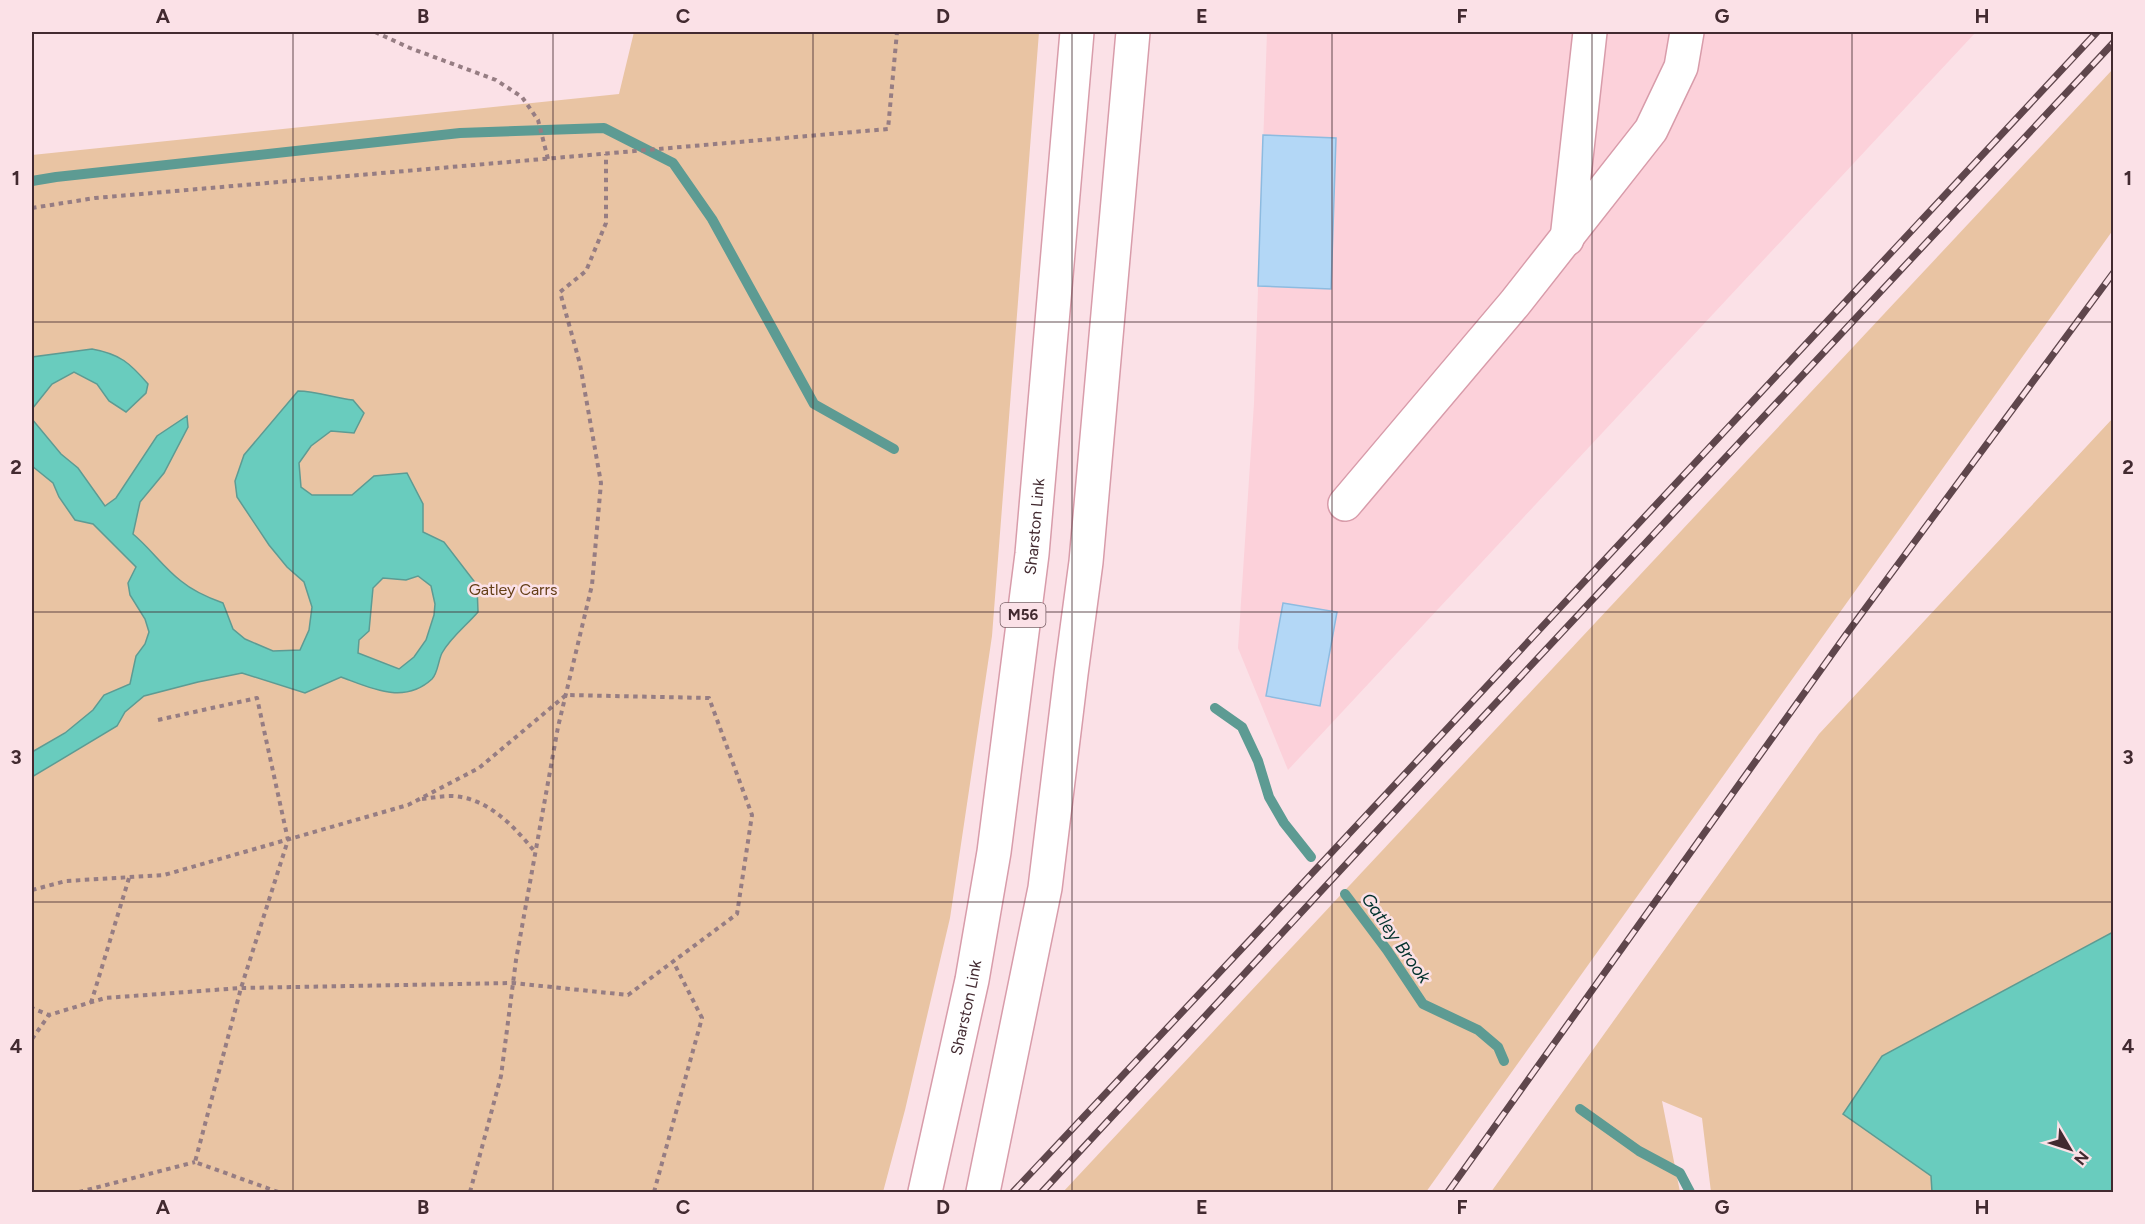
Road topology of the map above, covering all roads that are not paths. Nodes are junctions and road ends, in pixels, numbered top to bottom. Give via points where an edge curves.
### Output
1 (1077, 32) edge
2 (1134, 32) edge
3 (1590, 32) edge
4 (1687, 32) edge
5 (1567, 239) junction
6 (1345, 504) dead end
7 (984, 1184) edge
8 (925, 1192) edge

1 - 8 main road, Sharston Link / M56 via 1032,554 994,852 972,980
2 - 7 main road via 1086,562 1048,866
3 - 5 main road
4 - 5 main road via 1680,68 1651,130
5 - 6 main road

